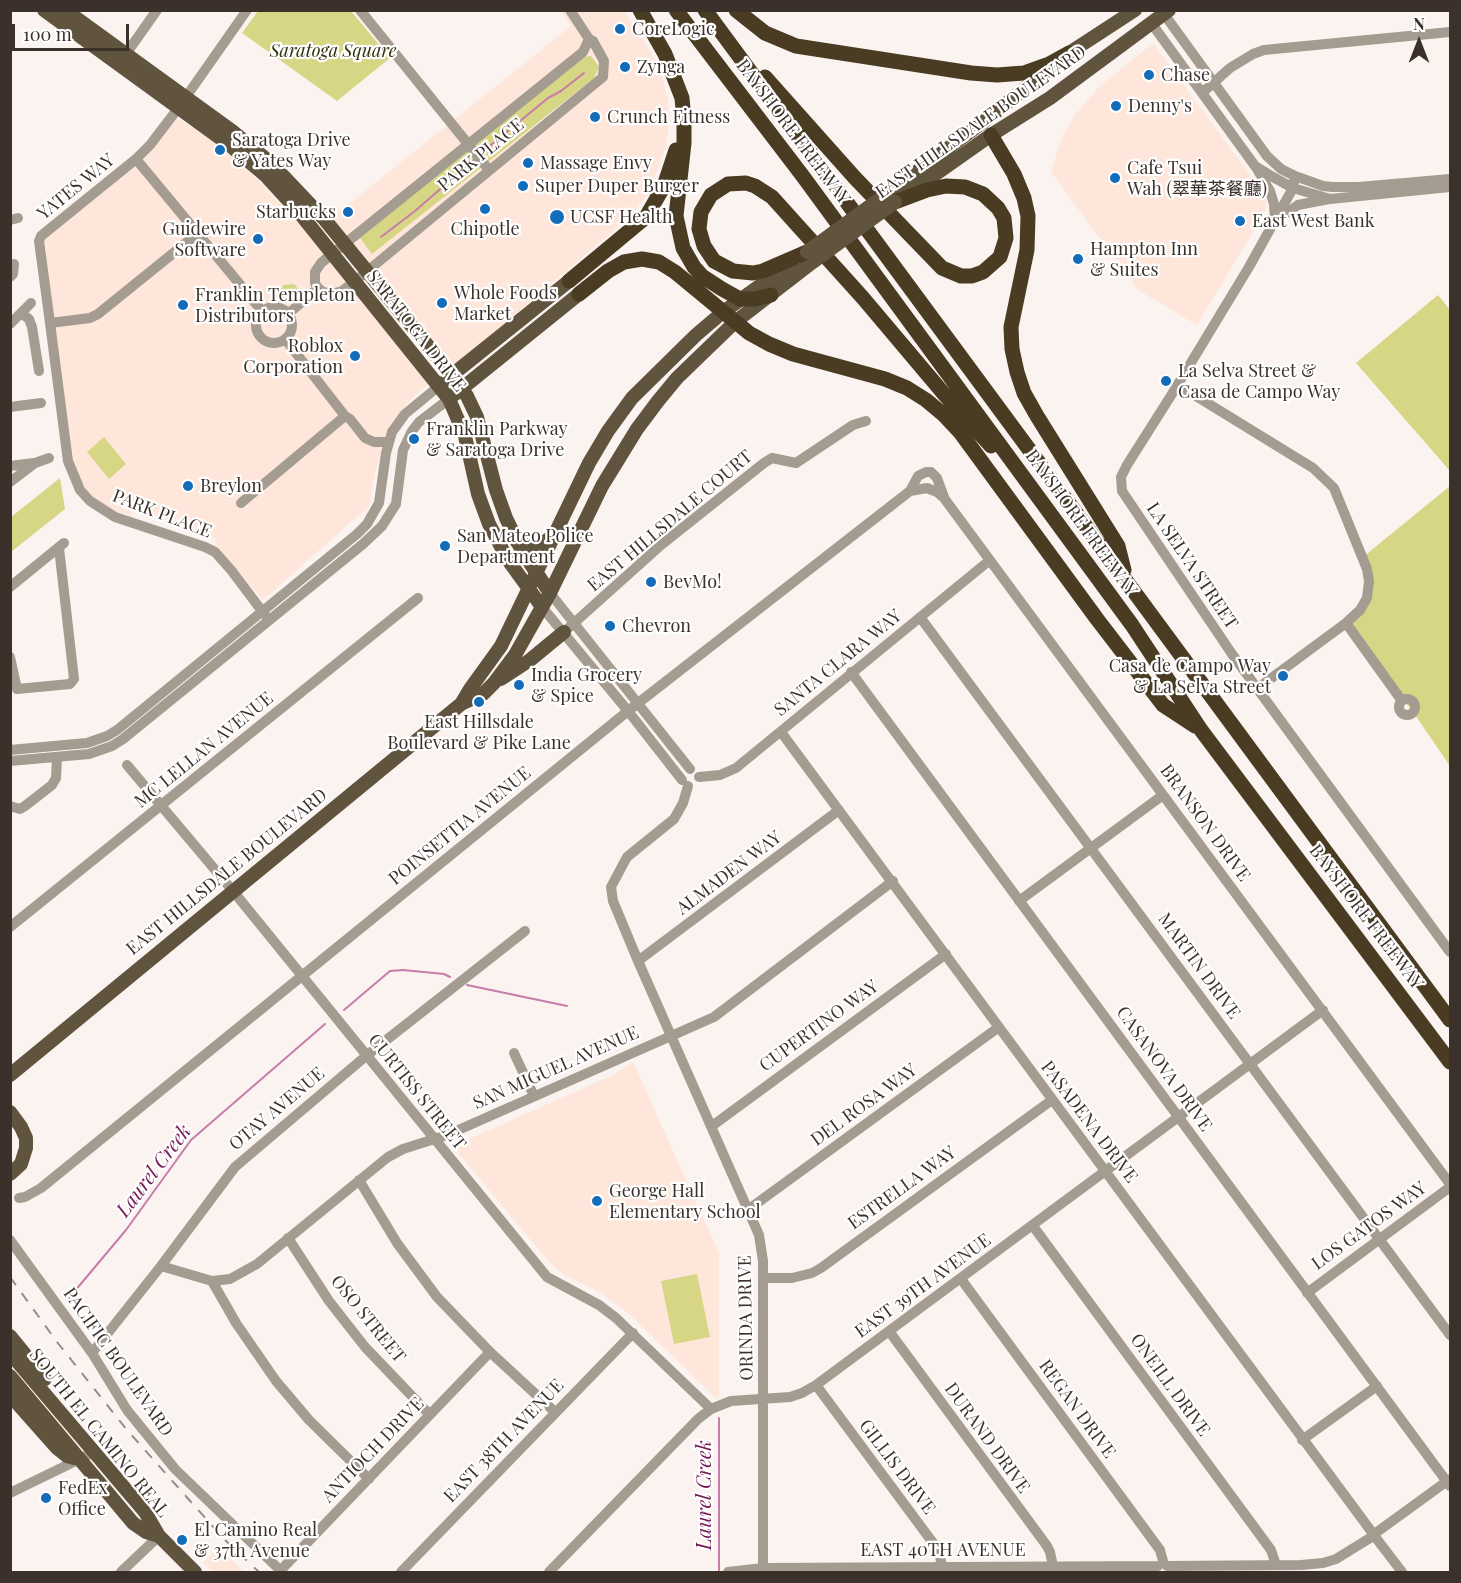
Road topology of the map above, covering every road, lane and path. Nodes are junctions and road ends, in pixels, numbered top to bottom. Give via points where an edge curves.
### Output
1 (44, 10) edge
2 (65, 10) edge
3 (157, 10) edge
4 (247, 10) edge
5 (360, 10) edge
6 (570, 10) edge
7 (640, 10) edge
8 (676, 10) edge
9 (705, 10) edge
10 (736, 10) edge
11 (1135, 10) edge
12 (1164, 12) edge
13 (1150, 17) edge
14 (717, 27) junction
15 (1450, 32) edge
16 (10, 33) edge
17 (589, 39) junction
18 (10, 43) edge
19 (583, 52) junction
20 (1069, 53) junction
21 (126, 54) junction
22 (604, 61) junction
23 (674, 76) junction
24 (1214, 81) junction
25 (1202, 93) junction
26 (183, 102) junction
27 (986, 129) junction
28 (470, 148) junction
29 (136, 159) junction
30 (485, 166) junction
31 (1255, 166) junction
32 (1294, 176) junction
33 (1450, 179) edge
34 (1450, 187) edge
35 (1293, 188) junction
36 (891, 198) junction
37 (1330, 199) junction
38 (1275, 221) junction
39 (197, 234) junction
40 (345, 245) junction
41 (332, 254) junction
42 (811, 257) junction
43 (10, 264) edge
44 (367, 270) junction
45 (10, 277) edge
46 (569, 281) joint
47 (354, 282) junction
48 (318, 288) junction
49 (579, 294) joint
50 (771, 295) junction
51 (740, 299) junction
52 (31, 303) dead end
53 (262, 311) junction
54 (21, 313) junction
55 (288, 314) junction
56 (729, 317) junction
57 (50, 323) junction
58 (10, 324) edge
59 (285, 339) junction
60 (39, 371) dead end
61 (452, 375) junction
62 (1178, 385) junction
63 (439, 386) junction
64 (462, 389) junction
65 (449, 399) junction
66 (41, 403) dead end
67 (10, 407) edge
68 (345, 416) junction
69 (866, 421) dead end
70 (388, 442) junction
71 (49, 458) dead end
72 (35, 463) junction
73 (10, 466) edge
74 (10, 482) edge
75 (927, 488) joint
76 (910, 491) junction
77 (1034, 491) junction
78 (944, 498) junction
79 (241, 503) dead end
80 (553, 536) junction
81 (517, 542) junction
82 (990, 560) junction
83 (536, 573) junction
84 (1126, 578) junction
85 (10, 587) edge
86 (529, 589) junction
87 (550, 592) junction
88 (418, 598) dead end
89 (542, 607) junction
90 (266, 615) junction
91 (920, 617) junction
92 (575, 623) junction
93 (1346, 623) junction
94 (254, 625) junction
95 (564, 633) junction
96 (10, 657) edge
97 (851, 672) junction
98 (494, 683) junction
99 (1258, 688) junction
100 (1402, 701) dead end
101 (637, 703) junction
102 (461, 704) junction
103 (628, 711) junction
104 (1201, 730) junction
105 (781, 732) junction
106 (10, 750) edge
107 (57, 758) junction
108 (10, 761) edge
109 (127, 765) dead end
110 (690, 769) junction
111 (699, 777) junction
112 (685, 783) junction
113 (1163, 795) junction
114 (10, 806) edge
115 (160, 806) junction
116 (840, 810) junction
117 (1091, 847) junction
118 (893, 881) junction
119 (233, 891) junction
120 (1019, 901) junction
121 (10, 927) edge
122 (525, 931) dead end
123 (1450, 952) edge
124 (946, 954) junction
125 (638, 961) junction
126 (302, 978) junction
127 (1323, 1010) junction
128 (1450, 1020) edge
129 (999, 1027) junction
130 (670, 1035) junction
131 (514, 1053) dead end
132 (366, 1056) junction
133 (1450, 1062) edge
134 (1251, 1064) junction
135 (12, 1073) edge
136 (534, 1096) junction
137 (1052, 1100) junction
138 (12, 1116) edge
139 (1178, 1117) junction
140 (712, 1126) junction
141 (434, 1139) junction
142 (1105, 1171) junction
143 (10, 1174) edge
144 (359, 1180) junction
145 (1450, 1186) edge
146 (19, 1198) dead end
147 (749, 1209) junction
148 (1033, 1227) junction
149 (288, 1238) junction
150 (10, 1240) edge
151 (1380, 1240) junction
152 (161, 1266) junction
153 (763, 1278) junction
154 (961, 1279) junction
155 (212, 1281) junction
156 (1307, 1293) junction
157 (889, 1331) junction
158 (633, 1333) junction
159 (1450, 1335) edge
160 (10, 1336) edge
161 (490, 1352) junction
162 (10, 1353) edge
163 (92, 1353) junction
164 (10, 1376) edge
165 (816, 1385) junction
166 (1377, 1386) junction
167 (10, 1395) edge
168 (763, 1398) junction
169 (711, 1409) junction
170 (555, 1412) junction
171 (430, 1415) junction
172 (78, 1432) junction
173 (1302, 1440) junction
174 (94, 1452) junction
175 (78, 1459) junction
176 (369, 1479) junction
177 (1449, 1482) edge
178 (10, 1493) edge
179 (1374, 1535) junction
180 (159, 1536) junction
181 (1276, 1565) junction
182 (1053, 1566) junction
183 (1163, 1567) edge
184 (763, 1570) edge
185 (943, 1570) edge
186 (121, 1572) edge
187 (195, 1572) edge
188 (281, 1572) edge
189 (400, 1572) edge
190 (549, 1572) edge
191 (729, 1572) edge
192 (1401, 1572) edge

1 - 26 main road, SARATOGA DRIVE
2 - 21 main road, SARATOGA DRIVE
3 - 21 street
4 - 26 street, YATES WAY
5 - 28 street
6 - 17 street
7 - 23 highway
8 - 77 highway, BAYSHORE FREEWAY
9 - 14 highway, BAYSHORE FREEWAY
10 - 20 highway via 765,33 796,46 971,73 1025,73
11 - 20 main road, EAST HILLSDALE BOULEVARD
12 - 13 main road, EAST HILLSDALE BOULEVARD
12 - 24 street
13 - 25 street
13 - 27 main road, EAST HILLSDALE BOULEVARD via 1050,98
14 - 36 highway via 942,268 972,276 1000,257 1006,238 1004,218 983,194 966,187 946,186
14 - 84 highway, BAYSHORE FREEWAY
15 - 24 street via 1264,50 1242,60
16 - 18 street
17 - 19 street, PARK PLACE
17 - 22 street
19 - 22 street
19 - 28 street, PARK PLACE
20 - 27 main road, EAST HILLSDALE BOULEVARD
21 - 26 main road, SARATOGA DRIVE
22 - 30 street, PARK PLACE via 603,77
23 - 46 highway via 678,142 658,198 638,225
23 - 51 highway via 684,120 676,206 679,238 702,276
24 - 25 street
24 - 32 street via 1267,156
25 - 31 street
26 - 29 street, YATES WAY
26 - 40 main road, SARATOGA DRIVE via 232,131 272,165
26 - 41 main road, SARATOGA DRIVE via 266,176
27 - 36 main road, EAST HILLSDALE BOULEVARD
27 - 84 highway via 1014,174 1028,216 1027,250 1011,327 1017,372 1030,404 1118,546
28 - 30 street
28 - 40 street, PARK PLACE
29 - 39 street
29 - 57 street, YATES WAY via 41,236
30 - 44 street, PARK PLACE
31 - 35 street
31 - 38 street via 1270,190
32 - 33 street via 1332,187
32 - 35 street, LA SELVA STREET
34 - 37 street
35 - 37 street
35 - 38 street, LA SELVA STREET
36 - 42 main road, EAST HILLSDALE BOULEVARD, bridge
37 - 38 street via 1298,206
38 - 62 street, LA SELVA STREET
39 - 53 street
39 - 57 street via 98,314
40 - 41 street, PARK PLACE
40 - 44 main road, SARATOGA DRIVE
41 - 47 main road, SARATOGA DRIVE
41 - 48 street, PARK PLACE via 315,272
42 - 50 main road, EAST HILLSDALE BOULEVARD
42 - 51 main road, EAST HILLSDALE BOULEVARD
42 - 77 highway via 753,273 733,271 714,261 704,246 699,229 701,212 711,195 728,184 746,183 772,197 961,415
43 - 45 street via 14,264 14,274
44 - 47 street, PARK PLACE
44 - 61 main road, SARATOGA DRIVE
46 - 61 main road
47 - 48 street, PARK PLACE via 332,294
47 - 63 main road, SARATOGA DRIVE
48 - 55 street
49 - 56 highway via 616,266 633,259 651,260 675,272
49 - 64 main road
50 - 51 highway
50 - 56 main road, EAST HILLSDALE BOULEVARD
51 - 56 main road, EAST HILLSDALE BOULEVARD
52 - 54 street
53 - 55 street via 275,307
53 - 59 street via 256,323 260,336 272,343
54 - 58 street
54 - 60 street via 32,327
55 - 59 street via 291,327
56 - 80 main road, EAST HILLSDALE BOULEVARD via 681,348 632,398 597,447
56 - 87 main road, EAST HILLSDALE BOULEVARD via 637,429 593,502
56 - 104 highway via 759,339 781,349 896,383 944,415 968,441 1163,705
57 - 90 street, PARK PLACE via 68,461 80,490 115,517 215,552
59 - 68 street
61 - 63 main road
61 - 64 main road, SARATOGA DRIVE
62 - 93 street via 1313,468 1334,488 1369,581 1360,610
62 - 99 street, LA SELVA STREET via 1126,465 1121,477 1122,491
63 - 65 main road, SARATOGA DRIVE
63 - 70 street via 405,414
64 - 65 main road
64 - 81 main road, SARATOGA DRIVE via 477,417 496,490
65 - 86 main road, SARATOGA DRIVE via 465,436 489,524
65 - 90 street via 419,423 407,440 396,504 382,526
66 - 67 street
68 - 70 street via 369,441
68 - 79 street
69 - 92 street, EAST HILLSDALE COURT via 853,425 796,463 772,458 764,463 661,545
70 - 90 street via 379,503 367,524
71 - 72 street
72 - 73 street
72 - 74 street
75 - 76 street, POINSETTIA AVENUE
75 - 78 street, BRANSON DRIVE
76 - 78 street via 918,476 931,472
76 - 101 street, POINSETTIA AVENUE
77 - 104 highway, BAYSHORE FREEWAY via 1132,625
78 - 82 street, BRANSON DRIVE
80 - 81 main road via 543,543
80 - 83 main road, EAST HILLSDALE BOULEVARD
81 - 83 main road, SARATOGA DRIVE
82 - 91 street, SANTA CLARA WAY
82 - 113 street, BRANSON DRIVE
83 - 86 main road, EAST HILLSDALE BOULEVARD
83 - 87 main road, SARATOGA DRIVE
84 - 128 highway, BAYSHORE FREEWAY
85 - 96 street via 61,545 74,679 70,684 17,689
86 - 89 main road, SARATOGA DRIVE
86 - 102 main road, EAST HILLSDALE BOULEVARD via 501,646
87 - 89 main road, EAST HILLSDALE BOULEVARD
87 - 92 street, SARATOGA DRIVE
88 - 115 street, MC LELLAN AVENUE
89 - 95 street, SARATOGA DRIVE
89 - 98 main road, EAST HILLSDALE BOULEVARD
90 - 94 street
91 - 97 street, SANTA CLARA WAY
91 - 117 street, MARTIN DRIVE
92 - 95 street, EAST HILLSDALE COURT
92 - 101 street, SARATOGA DRIVE
93 - 99 street
93 - 100 street
94 - 106 street via 107,736 71,745
94 - 107 street via 123,739 100,751
95 - 98 main road
95 - 103 street, SARATOGA DRIVE
97 - 105 street, SANTA CLARA WAY
97 - 120 street, CASANOVA DRIVE
98 - 102 main road, EAST HILLSDALE BOULEVARD via 483,694
99 - 123 street, LA SELVA STREET
101 - 103 street, POINSETTIA AVENUE
101 - 110 street, SARATOGA DRIVE
102 - 119 main road, EAST HILLSDALE BOULEVARD
103 - 112 street, SARATOGA DRIVE
103 - 126 street, POINSETTIA AVENUE
104 - 133 highway, BAYSHORE FREEWAY
105 - 111 street, SANTA CLARA WAY via 736,768 720,775
105 - 116 street, PASADENA DRIVE
107 - 108 street
107 - 114 street via 52,785 25,807
109 - 115 street, CURTISS STREET
110 - 111 street
110 - 112 street via 683,773
111 - 112 street via 696,785
112 - 125 street, ORINDA DRIVE via 683,804 674,819 627,857 611,888
113 - 117 street
113 - 127 street, BRANSON DRIVE
115 - 119 street, CURTISS STREET
115 - 121 street, MC LELLAN AVENUE
116 - 118 street, PASADENA DRIVE
116 - 125 street, ALMADEN WAY
117 - 120 street
117 - 134 street, MARTIN DRIVE
118 - 124 street, PASADENA DRIVE
118 - 130 street, SAN MIGUEL AVENUE via 714,1017
119 - 126 street, CURTISS STREET
119 - 135 main road, EAST HILLSDALE BOULEVARD
120 - 139 street, CASANOVA DRIVE
122 - 132 street, OTAY AVENUE
124 - 129 street, PASADENA DRIVE
124 - 140 street, CUPERTINO WAY
125 - 130 street, ORINDA DRIVE
126 - 132 street, CURTISS STREET
126 - 146 street, POINSETTIA AVENUE via 41,1188
127 - 134 street, EAST 39TH AVENUE
127 - 145 street, BRANSON DRIVE
129 - 137 street, PASADENA DRIVE
129 - 147 street, DEL ROSA WAY
130 - 136 street, SAN MIGUEL AVENUE
130 - 140 street, ORINDA DRIVE
131 - 136 street
132 - 141 street, CURTISS STREET
132 - 152 street, OTAY AVENUE via 235,1167
134 - 139 street, EAST 39TH AVENUE
134 - 151 street, MARTIN DRIVE
136 - 141 street, SAN MIGUEL AVENUE
137 - 142 street, PASADENA DRIVE
137 - 153 street, ESTRELLA WAY via 821,1268 792,1278
138 - 143 main road via 26,1138 26,1148 21,1164
139 - 142 street, EAST 39TH AVENUE
139 - 156 street, CASANOVA DRIVE
140 - 147 street, ORINDA DRIVE
141 - 144 street, SAN MIGUEL AVENUE via 388,1157
141 - 158 street, CURTISS STREET via 547,1277 599,1305
142 - 148 street, EAST 39TH AVENUE
142 - 173 street, PASADENA DRIVE
144 - 149 street, SAN MIGUEL AVENUE
144 - 161 street via 397,1243 437,1297
145 - 151 street, LOS GATOS WAY
147 - 153 street, ORINDA DRIVE via 759,1234
148 - 154 street, EAST 39TH AVENUE
148 - 181 street, ONEILL DRIVE via 1271,1550
149 - 155 street, SAN MIGUEL AVENUE via 257,1264 230,1279
149 - 171 street, OSO STREET via 365,1347
150 - 163 street, PACIFIC BOULEVARD
151 - 156 street, LOS GATOS WAY
151 - 159 street, MARTIN DRIVE
152 - 155 street
152 - 163 street, OTAY AVENUE
153 - 168 street, ORINDA DRIVE
154 - 157 street, EAST 39TH AVENUE
154 - 183 street, REGAN DRIVE via 1160,1550
155 - 176 street via 276,1381
156 - 166 street, CASANOVA DRIVE
157 - 165 street, EAST 39TH AVENUE
157 - 182 street, DURAND DRIVE via 1047,1546
158 - 169 street, CURTISS STREET
158 - 170 street, EAST 38TH AVENUE
160 - 172 main road via 45,1380
161 - 170 street
161 - 171 street, ANTIOCH DRIVE
162 - 172 main road, SOUTH EL CAMINO REAL
163 - 188 street, PACIFIC BOULEVARD via 127,1410 174,1469
164 - 175 main road, SOUTH EL CAMINO REAL
165 - 168 street, EAST 39TH AVENUE via 790,1397
165 - 185 street, GILLIS DRIVE via 939,1551
166 - 173 street
166 - 177 street, CASANOVA DRIVE
167 - 175 main road via 57,1448
168 - 169 street, EAST 39TH AVENUE via 731,1401
168 - 184 street, ORINDA DRIVE
169 - 190 street, EAST 39TH AVENUE
170 - 189 street, EAST 38TH AVENUE
171 - 176 street, ANTIOCH DRIVE
172 - 174 main road, SOUTH EL CAMINO REAL
173 - 179 street, PASADENA DRIVE
174 - 175 street
174 - 180 main road, SOUTH EL CAMINO REAL via 145,1512
175 - 178 street
175 - 180 main road, SOUTH EL CAMINO REAL via 133,1523
176 - 188 street, ANTIOCH DRIVE
177 - 179 street, EAST 40TH AVENUE
179 - 181 street, EAST 40TH AVENUE via 1323,1563
179 - 192 street, PASADENA DRIVE
180 - 186 street
180 - 187 main road, SOUTH EL CAMINO REAL
181 - 183 street, EAST 40TH AVENUE
182 - 183 street, EAST 40TH AVENUE
182 - 185 street, EAST 40TH AVENUE
184 - 185 street, EAST 40TH AVENUE
184 - 191 street, EAST 40TH AVENUE

